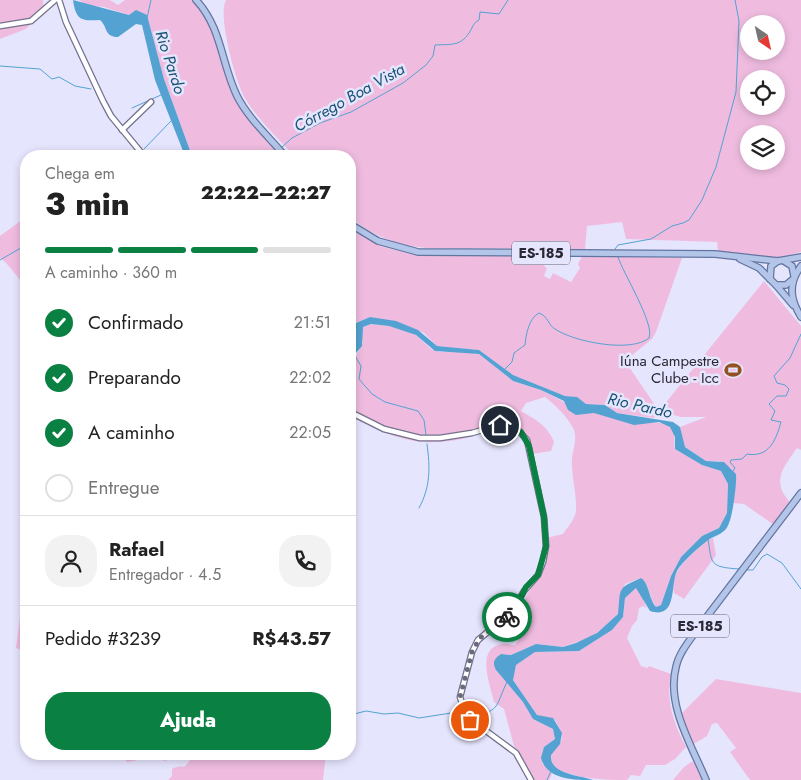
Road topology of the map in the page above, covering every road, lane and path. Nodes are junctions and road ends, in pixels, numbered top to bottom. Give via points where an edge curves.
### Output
1 (57, 0) edge
2 (196, 0) edge
3 (0, 26) edge
4 (151, 102) dead end
5 (122, 130) junction
6 (139, 150) edge
7 (280, 150) edge
8 (356, 228) edge
9 (801, 257) edge
10 (737, 258) junction
11 (780, 261) junction
12 (801, 266) edge
13 (770, 279) junction
14 (793, 279) junction
15 (776, 285) junction
16 (796, 308) junction
17 (801, 318) edge
18 (356, 415) edge
19 (801, 493) edge
20 (531, 780) edge
21 (706, 780) edge

1 - 3 street via 31,21
1 - 5 street via 100,95
2 - 7 main road via 214,25 238,97
4 - 5 street
5 - 6 street
8 - 10 main road, ES-185 via 378,241 418,252 715,254
9 - 11 main road
10 - 11 main road, ES-185
10 - 13 main road, ES-185 via 759,268
11 - 13 main road via 771,266
11 - 14 main road, ES-185 via 792,266
12 - 14 main road
13 - 15 main road, ES-185
14 - 15 main road via 786,285
14 - 16 main road, ES-185 via 792,296
15 - 16 main road, ES-185
16 - 17 main road, ES-185
18 - 20 street via 384,429 420,438 472,433 500,425 517,429 527,440 546,531 544,562 512,612 478,640 460,697 466,716 516,753
19 - 21 main road, ES-185 via 699,627 676,665 677,708

